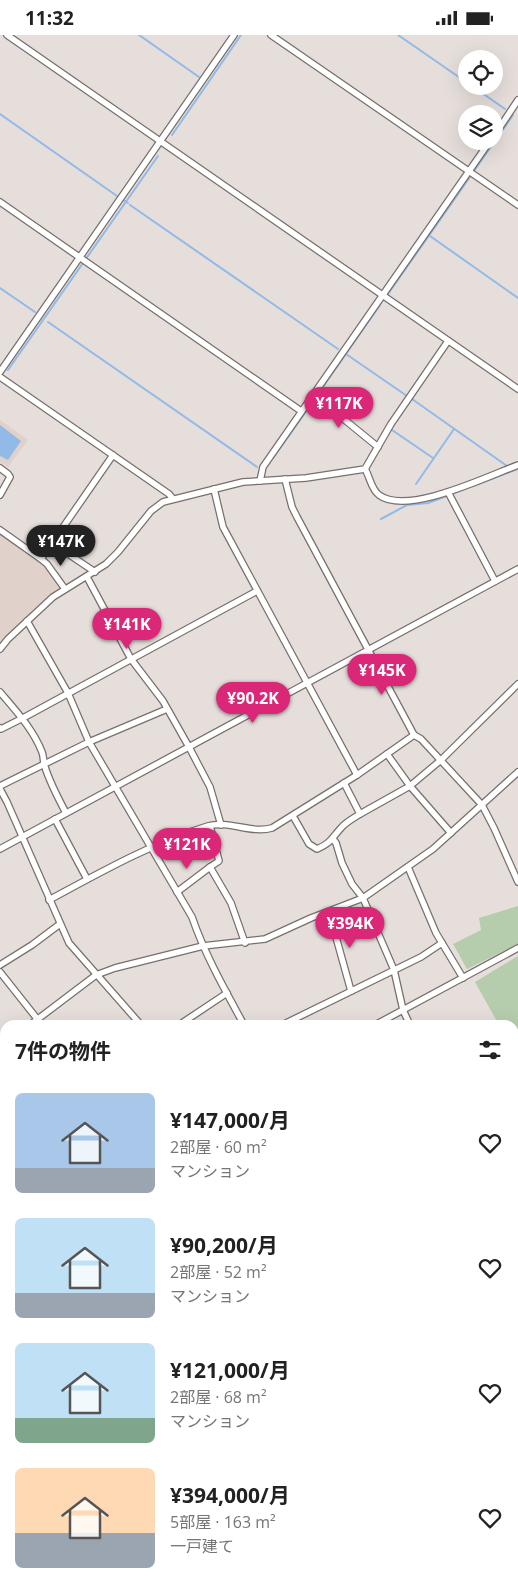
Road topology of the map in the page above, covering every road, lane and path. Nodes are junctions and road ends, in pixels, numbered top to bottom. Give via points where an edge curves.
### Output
1 (7, 35) edge
2 (234, 35) edge
3 (271, 35) edge
4 (518, 101) edge
5 (503, 123) edge
6 (160, 142) junction
7 (484, 150) edge
8 (469, 171) junction
9 (0, 202) edge
10 (518, 205) edge
11 (83, 260) junction
12 (382, 295) junction
13 (448, 341) junction
14 (0, 371) edge
15 (0, 377) edge
16 (518, 389) edge
17 (313, 394) junction
18 (302, 411) junction
19 (378, 447) junction
20 (113, 455) junction
21 (518, 465) edge
22 (0, 468) edge
23 (365, 469) junction
24 (286, 479) junction
25 (260, 481) junction
26 (214, 489) junction
27 (448, 492) junction
28 (0, 495) edge
29 (173, 499) junction
30 (0, 530) edge
31 (52, 543) junction
32 (41, 559) junction
33 (518, 569) edge
34 (95, 571) junction
35 (87, 577) junction
36 (495, 581) junction
37 (65, 589) junction
38 (257, 591) junction
39 (27, 621) junction
40 (0, 649) edge
41 (369, 649) junction
42 (131, 659) junction
43 (306, 683) junction
44 (518, 684) edge
45 (0, 692) edge
46 (68, 693) junction
47 (167, 709) junction
48 (23, 718) junction
49 (0, 728) edge
50 (414, 735) junction
51 (89, 742) junction
52 (189, 747) junction
53 (387, 754) junction
54 (441, 760) junction
55 (43, 764) junction
56 (518, 772) edge
57 (357, 775) junction
58 (344, 783) junction
59 (410, 785) junction
60 (0, 787) edge
61 (116, 787) junction
62 (482, 805) junction
63 (66, 813) junction
64 (360, 814) junction
65 (293, 816) junction
66 (55, 819) junction
67 (221, 825) junction
68 (210, 826) junction
69 (451, 833) junction
70 (22, 837) junction
71 (333, 839) junction
72 (151, 846) junction
73 (0, 849) edge
74 (210, 867) junction
75 (408, 867) junction
76 (88, 879) junction
77 (518, 882) edge
78 (177, 892) junction
79 (363, 898) junction
80 (49, 901) junction
81 (329, 912) junction
82 (60, 924) junction
83 (245, 943) junction
84 (442, 943) junction
85 (203, 946) junction
86 (518, 948) edge
87 (0, 965) edge
88 (394, 970) junction
89 (0, 972) edge
90 (96, 975) junction
91 (462, 978) junction
92 (351, 991) junction
93 (226, 993) junction
94 (403, 1010) junction
95 (38, 1019) joint
96 (136, 1020) edge
97 (186, 1020) edge
98 (241, 1020) edge
99 (292, 1020) edge
100 (384, 1020) edge
101 (408, 1020) edge

1 - 6 street
2 - 6 street
3 - 8 street
4 - 5 street
6 - 11 street
6 - 12 street
7 - 8 street
8 - 10 street
8 - 12 street
9 - 11 street
11 - 14 street
11 - 18 street
12 - 13 street
12 - 17 street
13 - 16 street
13 - 19 street
15 - 20 street
17 - 18 street
17 - 19 street
18 - 25 street via 263,467
19 - 23 street
20 - 29 street
20 - 31 street
21 - 27 street
22 - 28 street via 10,477
23 - 24 street
23 - 27 street via 372,487 382,497 412,501
24 - 25 street
24 - 41 street via 295,512
25 - 26 street
26 - 29 street
26 - 38 street via 223,527
27 - 36 street
29 - 34 street via 151,511 118,552
30 - 32 street
31 - 32 street
31 - 34 street
32 - 37 street
33 - 36 street
34 - 35 street
35 - 37 street
35 - 42 street
36 - 41 street
37 - 39 street
38 - 42 street
38 - 43 street
39 - 40 street
39 - 46 street
41 - 43 street
41 - 50 street
42 - 46 street
42 - 47 street
43 - 52 street
43 - 57 street
44 - 54 street
45 - 48 street
46 - 48 street
46 - 51 street
47 - 51 street
47 - 52 street
48 - 49 street
48 - 55 street via 44,754
50 - 53 street
50 - 54 street
51 - 55 street
51 - 61 street
52 - 61 street
52 - 67 street via 210,787
53 - 57 street
53 - 59 street
54 - 59 street
54 - 62 street
55 - 60 street
55 - 63 street
56 - 62 street
57 - 58 street
58 - 64 street
58 - 65 street
59 - 64 street
59 - 69 street
60 - 70 street
61 - 63 street
61 - 72 street
62 - 69 street
62 - 77 street
63 - 66 street
64 - 71 street via 342,827
65 - 67 street via 265,830
65 - 71 street via 309,843 317,849
66 - 70 street
66 - 76 street
67 - 68 street
68 - 72 street
68 - 74 street via 219,861
69 - 75 street
70 - 73 street
70 - 80 street
71 - 79 street via 352,885
72 - 76 street
72 - 78 street
74 - 78 street
74 - 83 street via 231,903
75 - 79 street
75 - 84 street
76 - 80 street
78 - 85 street via 192,917
79 - 81 street
79 - 88 street
80 - 82 street
81 - 83 street via 265,939
81 - 92 street
82 - 87 street
82 - 90 street via 69,943
83 - 85 street
84 - 88 street
84 - 91 street
85 - 90 street via 148,958
85 - 93 street
86 - 91 street
88 - 92 street
88 - 94 street
89 - 95 street
90 - 95 street
90 - 96 street
91 - 94 street
92 - 99 street
93 - 97 street
93 - 98 street
94 - 100 street
94 - 101 street

